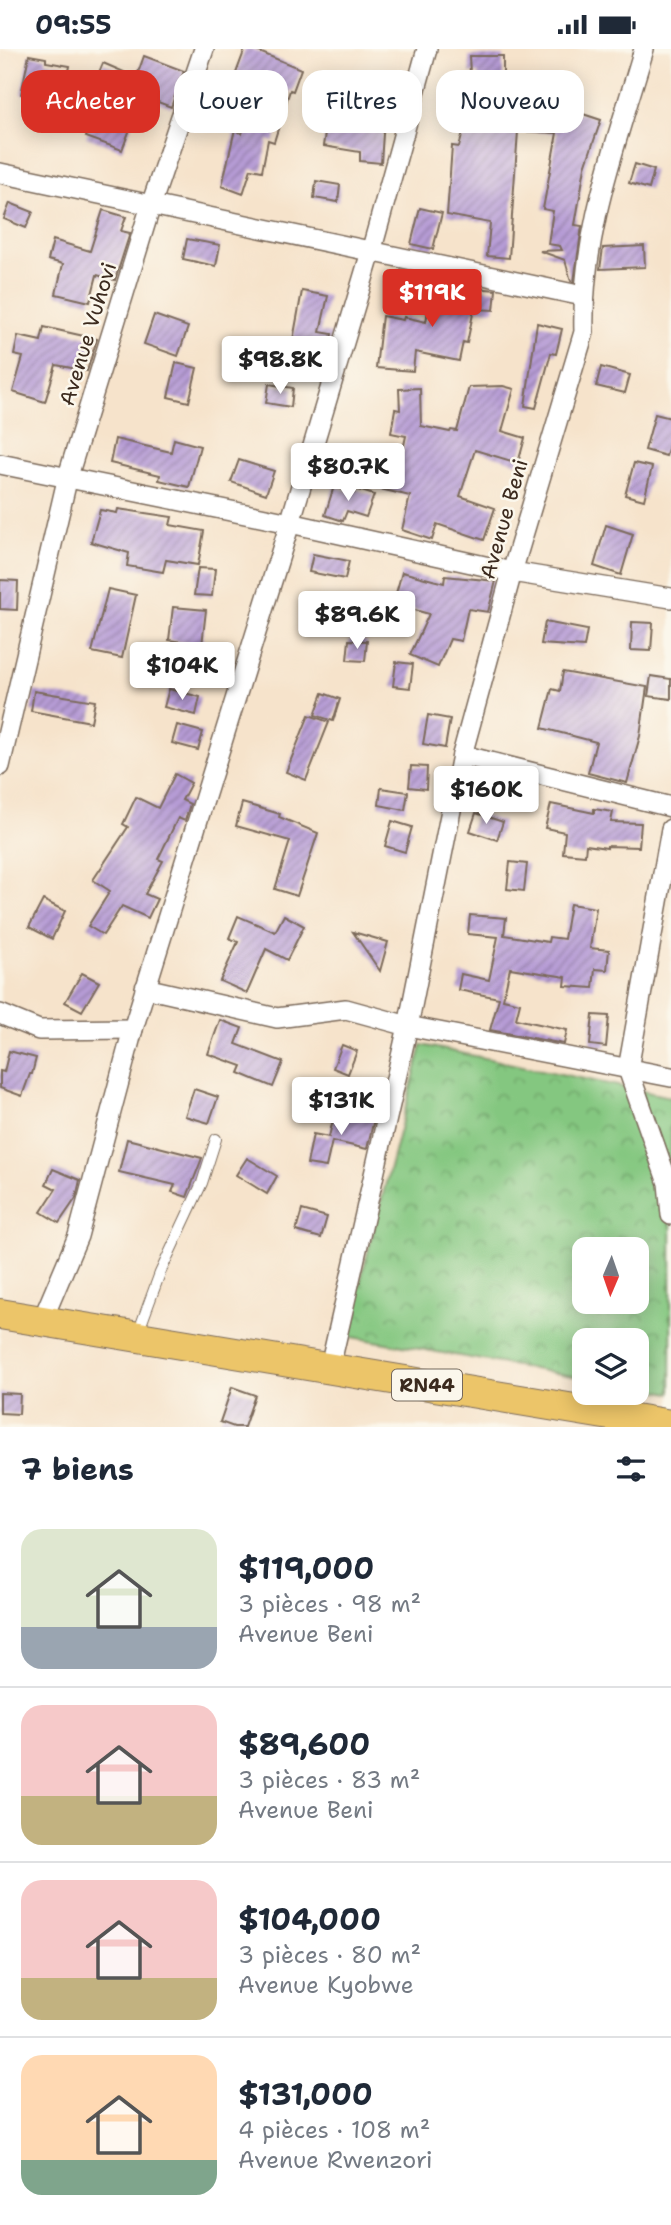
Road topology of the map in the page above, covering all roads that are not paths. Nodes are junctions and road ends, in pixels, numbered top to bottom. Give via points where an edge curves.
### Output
1 (204, 49) edge
2 (427, 49) edge
3 (644, 49) edge
4 (0, 173) edge
5 (151, 205) junction
6 (371, 252) junction
7 (583, 296) junction
8 (0, 464) edge
9 (68, 476) junction
10 (290, 523) junction
11 (512, 572) junction
12 (671, 598) edge
13 (462, 755) junction
14 (0, 765) edge
15 (671, 807) edge
16 (671, 829) edge
17 (145, 988) junction
18 (0, 1014) edge
19 (408, 1026) junction
20 (133, 1029) junction
21 (628, 1069) junction
22 (671, 1077) edge
23 (216, 1139) dead end
24 (671, 1215) edge
25 (0, 1314) edge
26 (42, 1321) junction
27 (137, 1336) junction
28 (330, 1367) junction
29 (671, 1425) edge

1 - 5 street, Avenue Vuhovi
2 - 6 street
3 - 7 street, Avenue Beni via 593,226
4 - 5 street
5 - 6 street
5 - 9 street, Avenue Vuhovi
6 - 7 street
6 - 10 street
7 - 11 street, Avenue Beni via 584,332
8 - 9 street
9 - 10 street
9 - 14 street, Avenue Vuhovi
10 - 11 street
10 - 17 street
11 - 12 street
11 - 13 street, Avenue Beni
13 - 15 street
13 - 19 street, Avenue Beni
16 - 21 street
17 - 19 street via 277,1018 346,1009
17 - 20 street
18 - 20 street via 39,1030
19 - 21 street
19 - 28 street, Avenue Beni
20 - 26 street via 78,1236
21 - 22 street
21 - 24 street via 668,1183
23 - 27 lane
25 - 26 main road, RN44
26 - 27 main road, RN44
27 - 28 main road, RN44
28 - 29 main road, RN44

